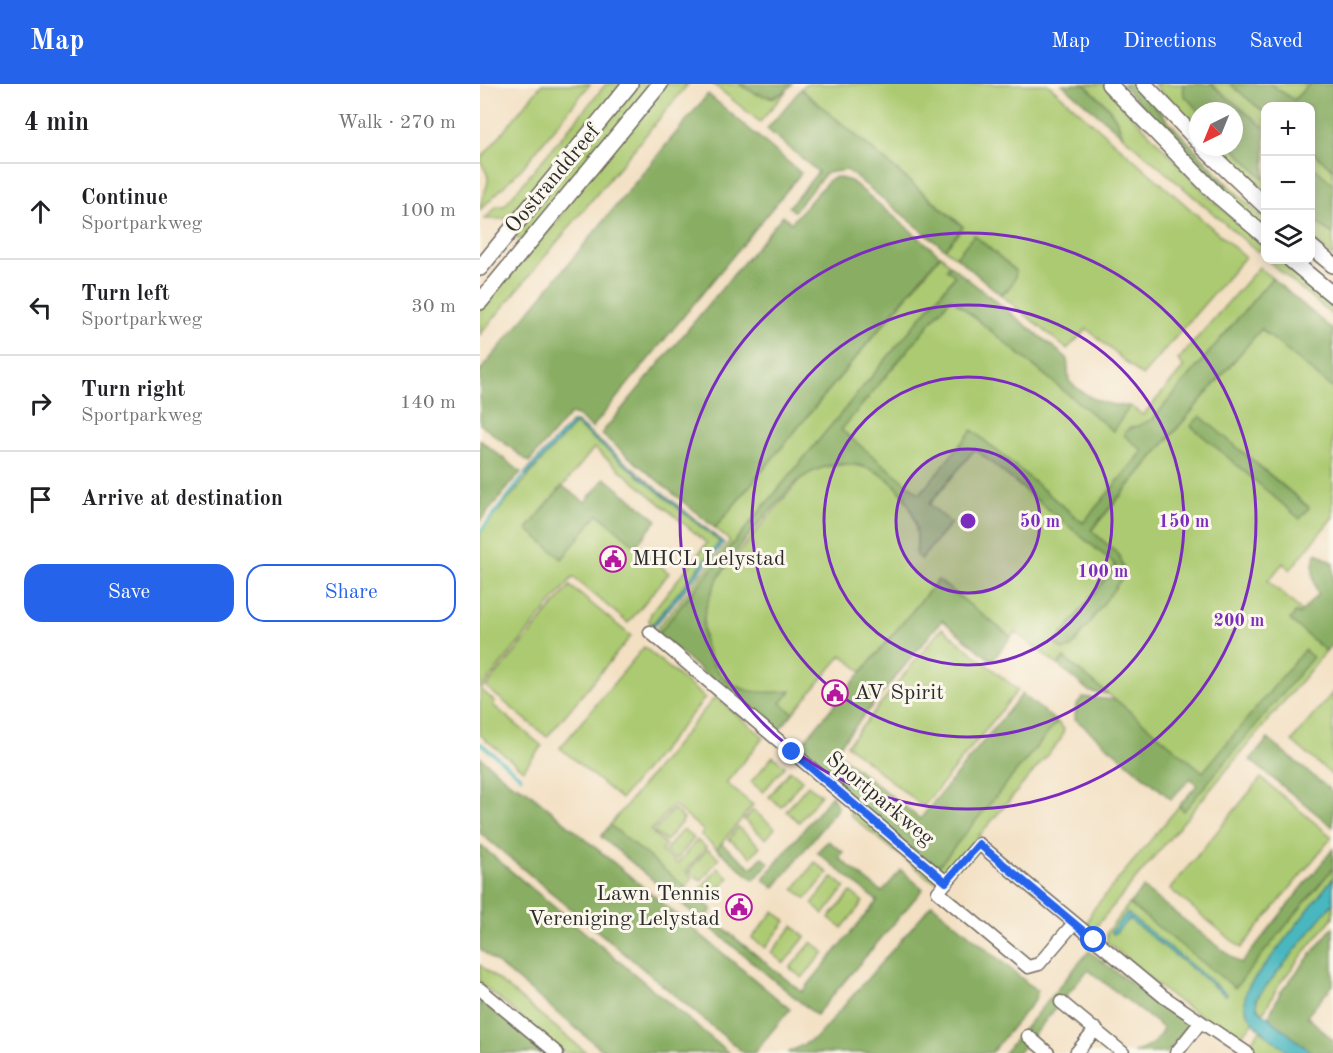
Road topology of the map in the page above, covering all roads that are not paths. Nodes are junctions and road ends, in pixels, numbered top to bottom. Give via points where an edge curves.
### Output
1 (630, 84) edge
2 (660, 84) edge
3 (1109, 84) edge
4 (1144, 84) edge
5 (1189, 132) edge
6 (1212, 156) edge
7 (1261, 202) edge
8 (1261, 233) edge
9 (1315, 250) edge
10 (1297, 264) edge
11 (1333, 266) edge
12 (480, 268) edge
13 (1333, 295) edge
14 (480, 302) edge
15 (650, 632) dead end
16 (946, 882) junction
17 (1074, 923) junction
18 (480, 989) edge
19 (1061, 1002) dead end
20 (1200, 1023) junction
21 (1096, 1029) junction
22 (1029, 1036) dead end
23 (557, 1053) edge
24 (1048, 1053) edge
25 (1076, 1053) edge
26 (1123, 1053) edge
27 (1176, 1053) edge
28 (1247, 1053) edge

1 - 12 main road, Oostranddreef
2 - 14 main road, Oostranddreef
3 - 8 main road via 1217,195
4 - 5 main road
6 - 7 main road
9 - 11 main road
10 - 13 main road
15 - 16 street, Sportparkweg
16 - 17 street via 979,844
16 - 17 street via 938,892 1028,967 1039,964
17 - 20 street
18 - 23 street
19 - 21 street
20 - 27 street
20 - 28 street
21 - 25 street
21 - 26 street
22 - 24 street

